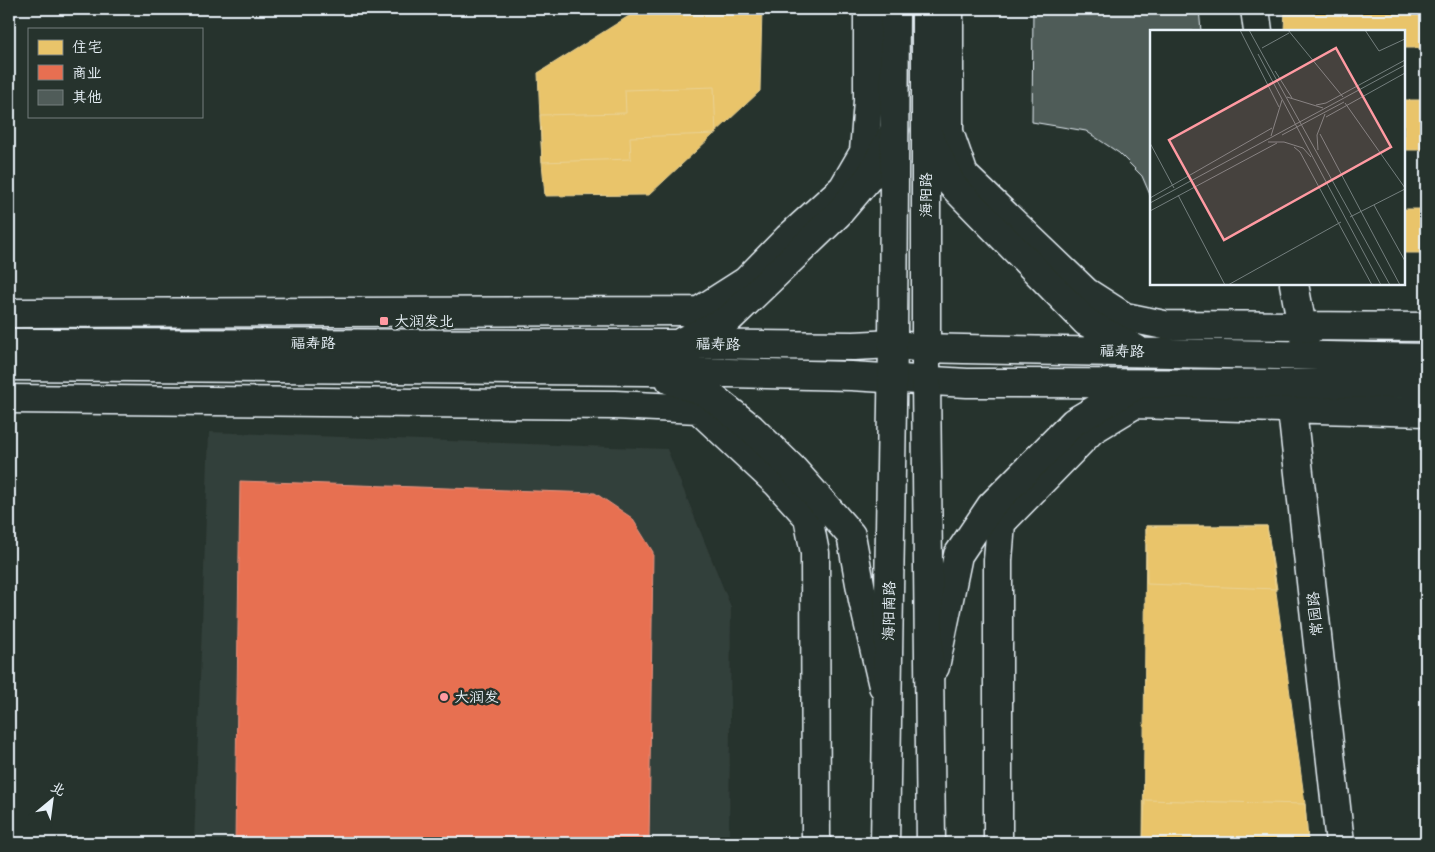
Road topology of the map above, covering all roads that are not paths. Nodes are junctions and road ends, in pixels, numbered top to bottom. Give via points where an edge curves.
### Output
1 (868, 9) edge
2 (895, 9) edge
3 (926, 9) edge
4 (948, 9) edge
5 (1255, 9) edge
6 (1258, 30) edge
7 (926, 130) junction
8 (894, 131) junction
9 (1294, 285) edge
10 (9, 313) edge
11 (1302, 326) junction
12 (1426, 327) edge
13 (9, 343) edge
14 (676, 344) junction
15 (893, 344) junction
16 (926, 348) junction
17 (1139, 351) junction
18 (1307, 357) junction
19 (1426, 358) edge
20 (9, 366) edge
21 (647, 372) junction
22 (893, 379) junction
23 (926, 380) junction
24 (1138, 384) junction
25 (1426, 384) edge
26 (1291, 397) junction
27 (9, 399) edge
28 (1426, 412) edge
29 (929, 696) junction
30 (887, 706) junction
31 (816, 843) edge
32 (885, 843) edge
33 (931, 843) edge
34 (998, 843) edge
35 (1340, 843) edge

1 - 10 main road via 868,101 864,152 843,188 746,281 699,311
2 - 8 main road
3 - 7 main road, 海阳路
4 - 11 main road via 950,132 964,175 1086,292 1125,317 1164,325
5 - 6 main road
7 - 16 main road, 海阳路
7 - 17 main road via 952,185 1086,322
8 - 14 main road via 871,175 838,214 729,319
8 - 15 main road
9 - 11 main road
11 - 12 main road
11 - 18 main road
13 - 14 main road, 福寿路
14 - 15 main road, 福寿路
15 - 16 main road, 福寿路
15 - 22 main road
16 - 17 main road, 福寿路
16 - 23 main road, 海阳路
17 - 18 main road, 福寿路
18 - 19 main road, 福寿路
20 - 21 main road, 福寿路
21 - 22 main road, 福寿路
21 - 30 main road via 708,393 751,428 793,469 851,535
22 - 23 main road, 福寿路
22 - 30 main road, 海阳南路
23 - 24 main road, 福寿路
23 - 29 main road
24 - 26 main road, 福寿路
24 - 29 main road via 1074,422 991,506 958,555
25 - 26 main road, 福寿路
26 - 28 main road
26 - 34 main road via 1135,404 1092,430 1002,523 998,560
26 - 35 main road, 常园路
27 - 31 main road via 615,405 698,409 808,516 815,553
29 - 33 main road
30 - 32 main road, 海阳南路

